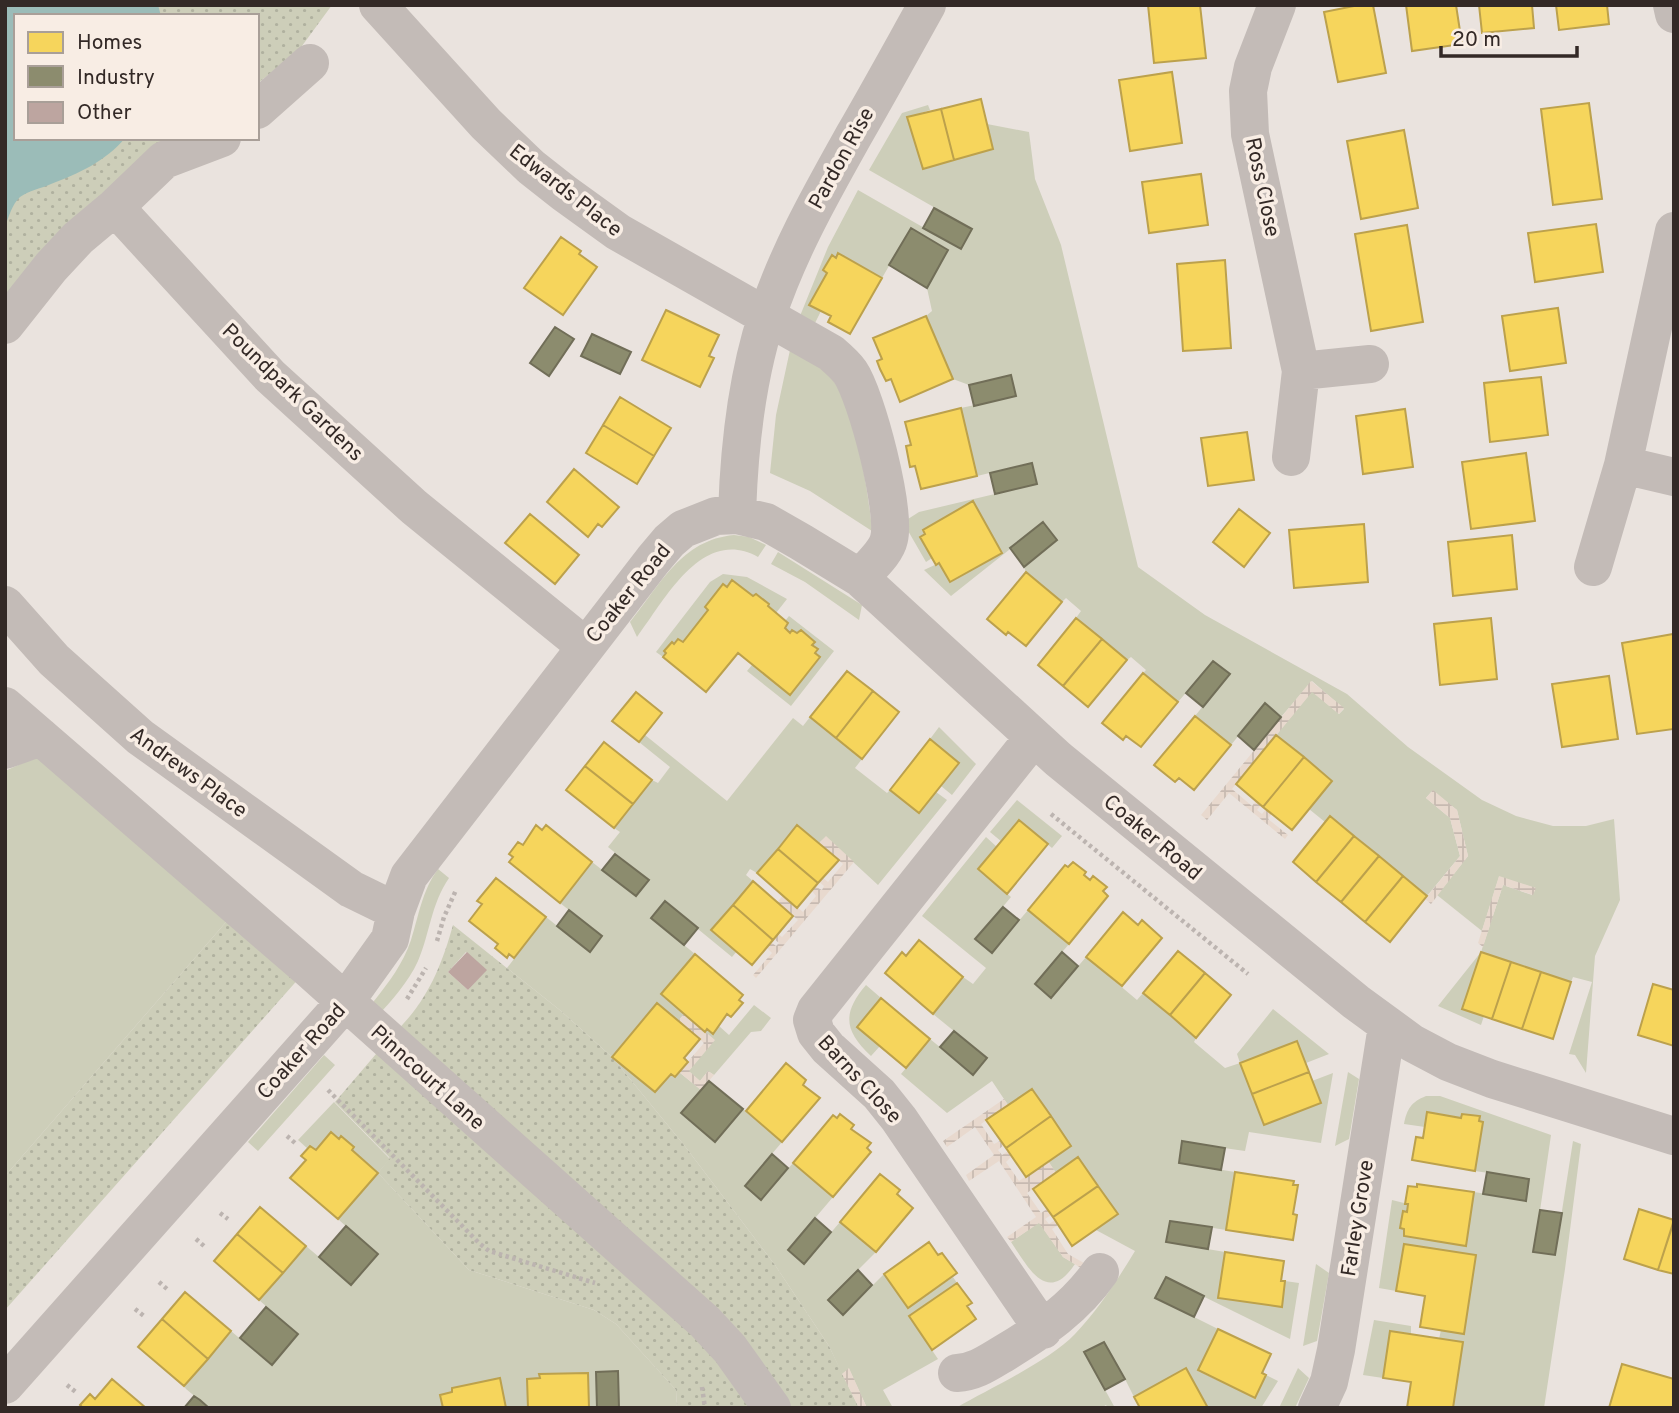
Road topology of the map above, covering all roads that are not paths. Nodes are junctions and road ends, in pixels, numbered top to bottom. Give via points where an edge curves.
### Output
1 (927, 5) edge
2 (1277, 5) edge
3 (1672, 5) edge
4 (397, 12) edge
5 (1674, 14) edge
6 (310, 63) dead end
7 (259, 108) edge
8 (216, 140) edge
9 (116, 206) junction
10 (1674, 231) edge
11 (767, 317) junction
12 (5, 325) edge
13 (1370, 364) dead end
14 (1301, 371) junction
15 (1291, 457) dead end
16 (1623, 465) junction
17 (1674, 477) edge
18 (737, 515) junction
19 (1593, 567) dead end
20 (860, 578) junction
21 (5, 605) edge
22 (585, 646) junction
23 (5, 706) edge
24 (41, 737) junction
25 (1034, 737) junction
26 (5, 750) edge
27 (396, 911) junction
28 (345, 1002) junction
29 (1387, 1026) junction
30 (1674, 1136) edge
31 (1100, 1272) dead end
32 (1043, 1330) junction
33 (957, 1373) dead end
34 (5, 1385) edge
35 (772, 1408) edge
36 (1317, 1408) edge

1 - 11 street, Pardon Rise via 808,217
2 - 14 street, Ross Close via 1253,67 1248,91 1250,134
3 - 5 street
4 - 11 street, Edwards Place via 486,124 531,167 618,232
6 - 7 street
8 - 9 street via 164,159
9 - 12 street via 78,238
9 - 22 street, Poundpark Gardens via 270,376 414,507
10 - 16 street
11 - 18 street, Pardon Rise via 746,412
11 - 20 street via 841,362 864,401 889,503 890,535 889,543
13 - 14 street
14 - 15 street, Ross Close
16 - 17 street
16 - 19 street
18 - 20 street, Coaker Road via 766,522
18 - 22 street, Coaker Road via 703,520 669,541
20 - 25 street, Coaker Road
21 - 27 street, Andrews Place via 54,660 140,737 352,889
22 - 27 street, Coaker Road via 409,876
23 - 24 street, Pinncourt Lane
24 - 26 street
24 - 28 street, Pinncourt Lane
25 - 29 street, Coaker Road
25 - 32 street, Barns Close via 812,1020 828,1048 879,1094 899,1119
27 - 28 street, Coaker Road via 390,939
28 - 34 street, Coaker Road
28 - 35 street, Pinncourt Lane via 705,1322
29 - 30 street, Coaker Road via 1448,1062 1577,1108
29 - 36 street, Farley Grove via 1336,1350
31 - 32 street
32 - 33 street via 971,1372

